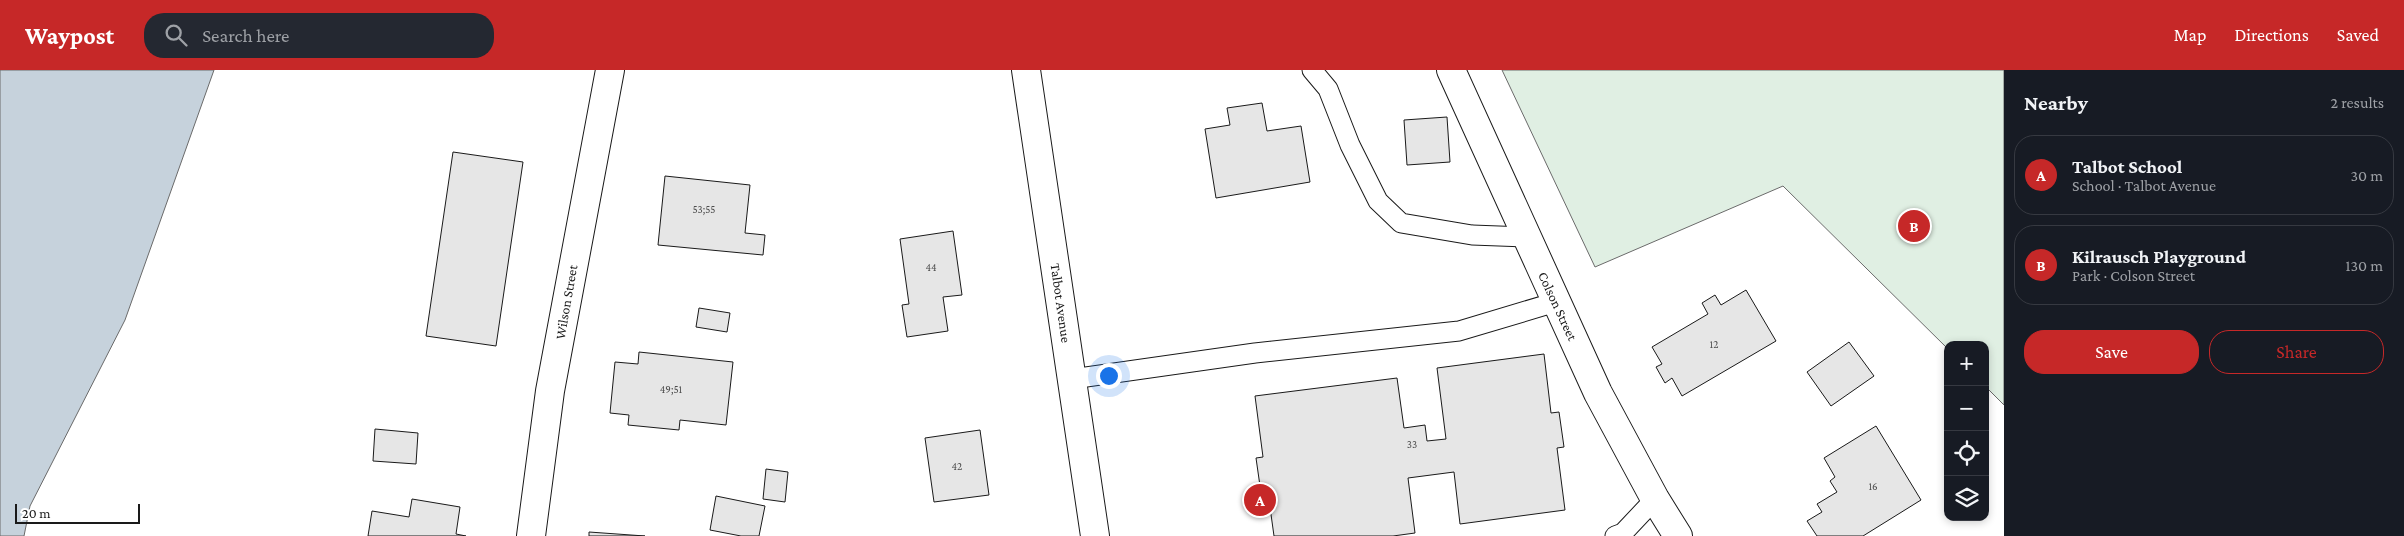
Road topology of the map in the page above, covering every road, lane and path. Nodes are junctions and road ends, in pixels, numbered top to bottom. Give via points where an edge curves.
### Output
1 (610, 70) edge
2 (1026, 70) edge
3 (1312, 70) edge
4 (1451, 70) edge
5 (1526, 237) junction
6 (1556, 302) junction
7 (1072, 380) junction
8 (1655, 499) junction
9 (532, 536) edge
10 (1095, 536) edge
11 (1615, 536) edge
12 (1678, 536) edge

1 - 9 street, Wilson Street via 550,391
2 - 7 street, Talbot Avenue
3 - 5 lane via 1328,88 1378,202 1401,223 1472,235
4 - 5 street, Colson Street
5 - 6 street, Colson Street
6 - 7 lane via 1459,331 1255,353
6 - 8 street, Colson Street via 1598,393
7 - 10 street, Talbot Avenue
8 - 11 lane via 1623,533
8 - 12 street, Colson Street

